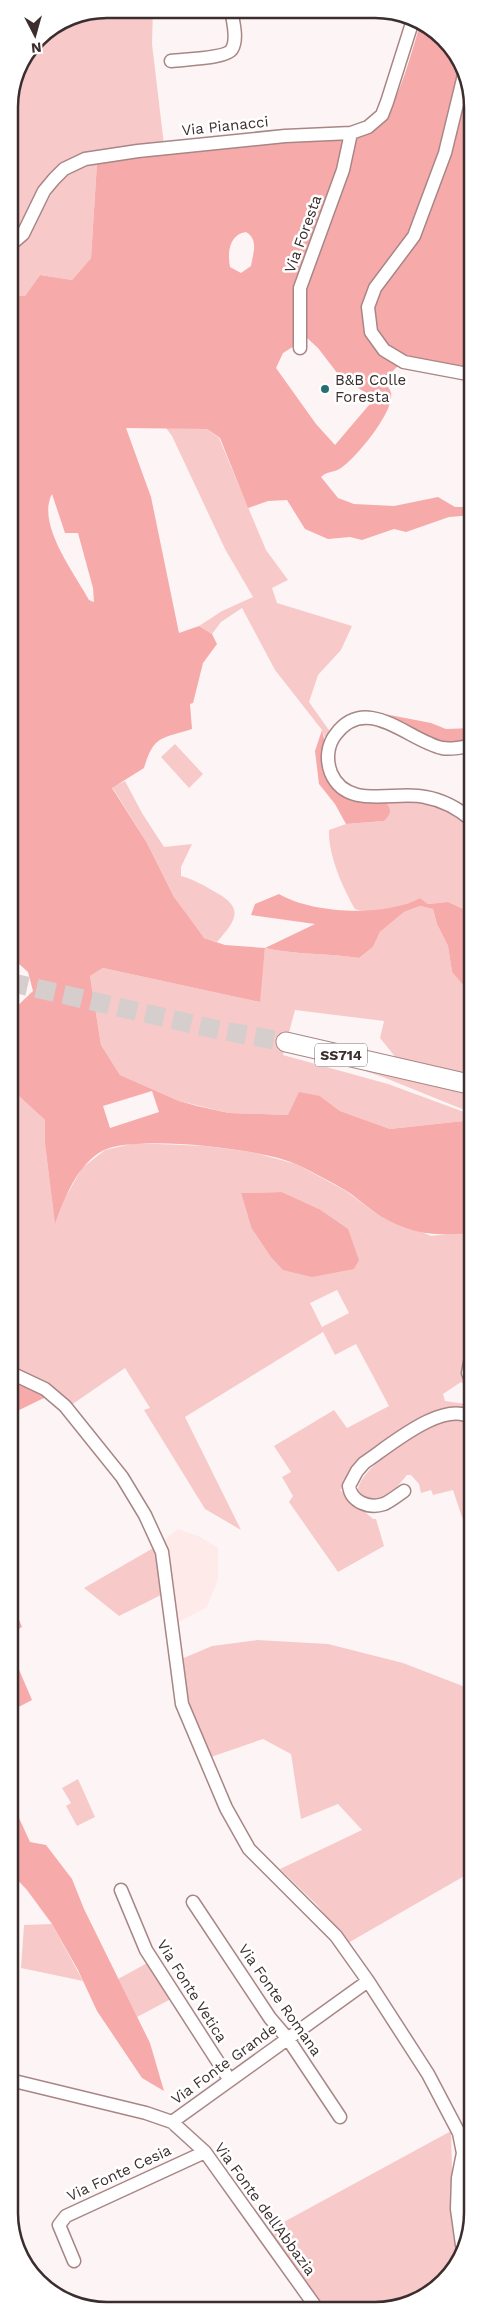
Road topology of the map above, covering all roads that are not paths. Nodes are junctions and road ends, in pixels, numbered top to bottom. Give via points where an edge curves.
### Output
1 (232, 18) edge
2 (412, 25) edge
3 (171, 61) dead end
4 (461, 86) edge
5 (351, 133) junction
6 (18, 238) edge
7 (300, 348) dead end
8 (464, 373) edge
9 (464, 747) edge
10 (464, 815) edge
11 (286, 1042) tunnel mouth
12 (464, 1083) edge
13 (18, 1376) edge
14 (464, 1415) edge
15 (404, 1491) dead end
16 (121, 1890) dead end
17 (193, 1902) dead end
18 (368, 1981) junction
19 (288, 2039) junction
20 (230, 2079) junction
21 (18, 2082) edge
22 (340, 2117) dead end
23 (172, 2122) junction
24 (204, 2152) junction
25 (461, 2237) edge
26 (74, 2261) dead end
27 (310, 2302) edge

1 - 3 street via 234,41 229,52 221,56
2 - 5 street, Via Pianacci via 382,115 368,127
4 - 8 street via 445,153 414,236 375,288 368,307 372,332 384,350 404,362
5 - 6 street, Via Pianacci via 285,136 138,151 80,161 64,169 44,191
5 - 7 street, Via Foresta via 343,170 300,288
9 - 10 street via 442,748 386,722 359,718 340,728 332,738 328,757 339,785 356,795 424,796
11 - 12 highway, SS714
13 - 18 street via 45,1389 65,1406 122,1477 145,1515 162,1552 182,1704 226,1808 249,1849 336,1936
14 - 15 street via 450,1414 421,1424 364,1464 349,1486 351,1496 360,1503 373,1506 390,1501
16 - 20 street, Via Fonte Vetica via 146,1950
17 - 19 street, Via Fonte Romana via 270,2018
18 - 19 street, Via Fonte Grande
18 - 25 street via 428,2074 459,2133 463,2153 457,2209
19 - 20 street, Via Fonte Grande
19 - 22 street, Via Fonte Romana
20 - 23 street, Via Fonte Grande
21 - 23 street, Via Fonte dell'Abbazia
23 - 24 street, Via Fonte dell'Abbazia
24 - 26 street, Via Fonte Cesia via 66,2216 59,2225
24 - 27 street, Via Fonte dell'Abbazia

